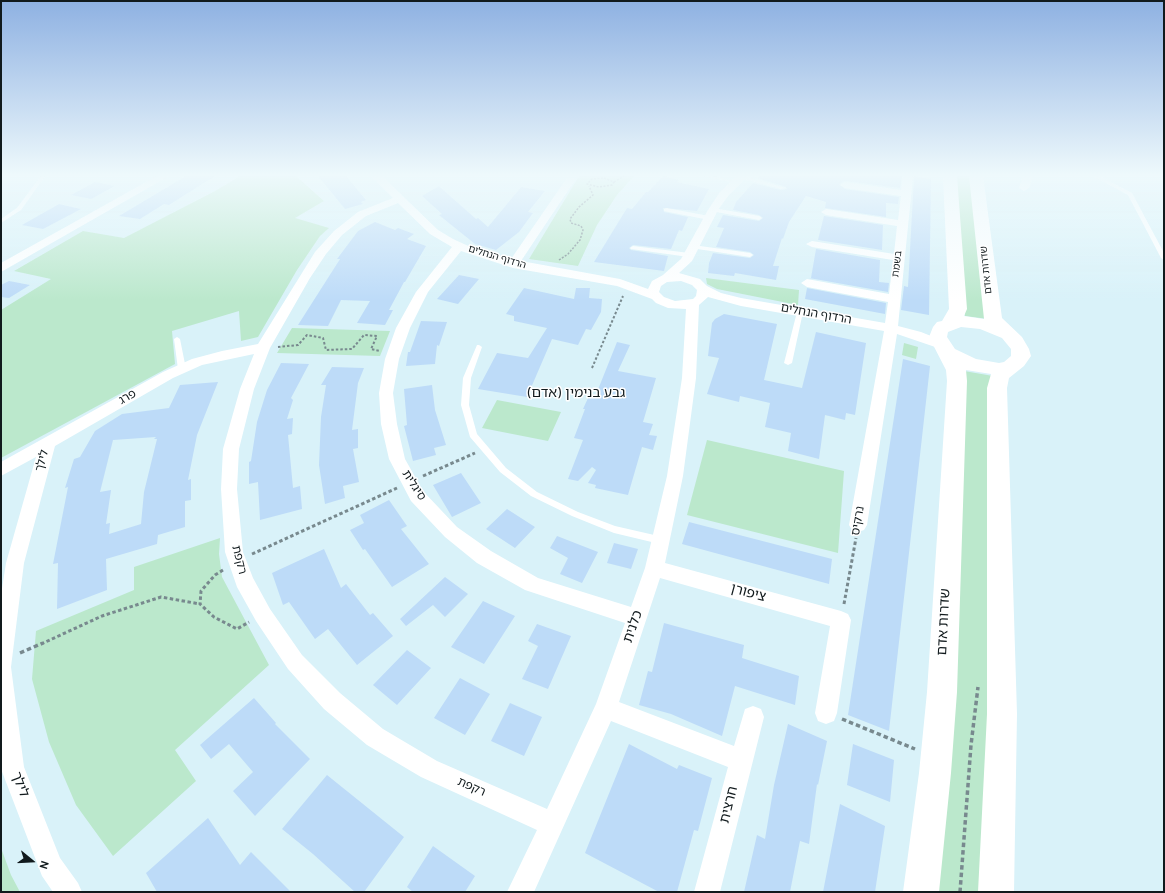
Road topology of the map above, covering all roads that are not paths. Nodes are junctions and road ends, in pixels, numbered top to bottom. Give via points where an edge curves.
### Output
1 (90, 218) edge
2 (357, 218) edge
3 (419, 218) edge
4 (544, 218) edge
5 (709, 218) edge
6 (755, 218) edge
7 (759, 218) dead end
8 (862, 218) edge
9 (904, 218) edge
10 (953, 218) edge
11 (981, 218) edge
12 (1143, 218) edge
13 (903, 224) junction
14 (812, 244) dead end
15 (459, 246) junction
16 (633, 248) dead end
17 (689, 254) junction
18 (750, 255) dead end
19 (899, 258) junction
20 (1164, 258) edge
21 (513, 264) junction
22 (1, 268) edge
23 (663, 279) junction
24 (691, 280) junction
25 (624, 284) junction
26 (807, 284) dead end
27 (655, 296) junction
28 (698, 297) junction
29 (894, 299) junction
30 (667, 303) junction
31 (800, 312) junction
32 (947, 324) junction
33 (891, 328) junction
34 (1007, 334) junction
35 (177, 339) dead end
36 (690, 344) junction
37 (479, 346) dead end
38 (263, 348) junction
39 (944, 349) junction
40 (788, 363) dead end
41 (1010, 367) junction
42 (182, 369) junction
43 (48, 444) junction
44 (1, 470) edge
45 (858, 525) road end
46 (660, 540) junction
47 (654, 568) junction
48 (637, 618) junction
49 (1, 665) edge
50 (606, 708) junction
51 (826, 713) road end
52 (753, 717) dead end
53 (741, 760) junction
54 (553, 824) junction
55 (69, 892) edge
56 (520, 892) edge
57 (707, 892) edge
58 (921, 892) edge
59 (996, 892) edge

1 - 22 street
2 - 38 street, רקפת via 338,233 321,252
3 - 15 street, הרדוף הנחלים via 434,232
4 - 21 street
5 - 17 street
6 - 7 lane
8 - 13 street
9 - 13 street, בשמת
10 - 32 street, שדרות אדם via 958,309
11 - 34 street, שדרות אדם via 993,319
12 - 20 lane
13 - 19 street, בשמת
14 - 19 street
15 - 21 street, הרדוף הנחלים
15 - 48 street, סיגלית via 422,292 394,352 386,393 389,424 397,459 417,496 451,532 484,557 532,584
16 - 17 lane
17 - 18 lane
17 - 23 street
17 - 24 street via 686,270
19 - 29 street, בשמת
21 - 25 street, הרדוף הנחלים
23 - 24 street, הרדוף הנחלים via 674,277
23 - 25 street, הרדוף הנחלים
23 - 27 street via 653,287
24 - 28 street
25 - 27 street, הרדוף הנחלים
26 - 29 street
27 - 30 street, הרדוף הנחלים
28 - 30 street, הרדוף הנחלים via 680,305
28 - 31 street, הרדוף הנחלים
28 - 36 street, כלנית
29 - 33 street, בשמת
30 - 36 street, כלנית via 678,314
31 - 33 street, הרדוף הנחלים
31 - 40 lane
32 - 33 street, הרדוף הנחלים
32 - 34 street, שדרות אדם via 972,321
32 - 39 street, שדרות אדם via 938,331
33 - 39 street, הרדוף הנחלים via 916,335
33 - 45 street, נרקיס
34 - 41 street, שדרות אדם via 1020,349 1021,356
35 - 42 lane
36 - 46 street, כלנית via 689,378 675,476
37 - 46 lane via 467,378 465,405 474,434 503,470 534,494 575,514 614,529
38 - 42 street, פרג via 198,362
38 - 54 street, רקפת via 247,389 230,449 229,489 234,552 244,581 263,614 296,662 332,701 375,737 429,769
39 - 41 street via 972,365 986,368
39 - 58 street, שדרות אדם via 956,370 957,381 942,692
41 - 59 street, שדרות אדם via 1000,376 997,388 1002,714
42 - 43 street, פרג
43 - 44 street, פרג
43 - 49 street, לילך via 15,563
46 - 47 street, כלנית
47 - 48 street, כלנית
47 - 51 street, ציפורן via 842,620
48 - 50 street, כלנית
49 - 55 street, לילך via 12,767 51,866
50 - 53 street
50 - 54 street, כלנית
52 - 53 street, חרצית
53 - 57 street, חרצית
54 - 56 street, כלנית

